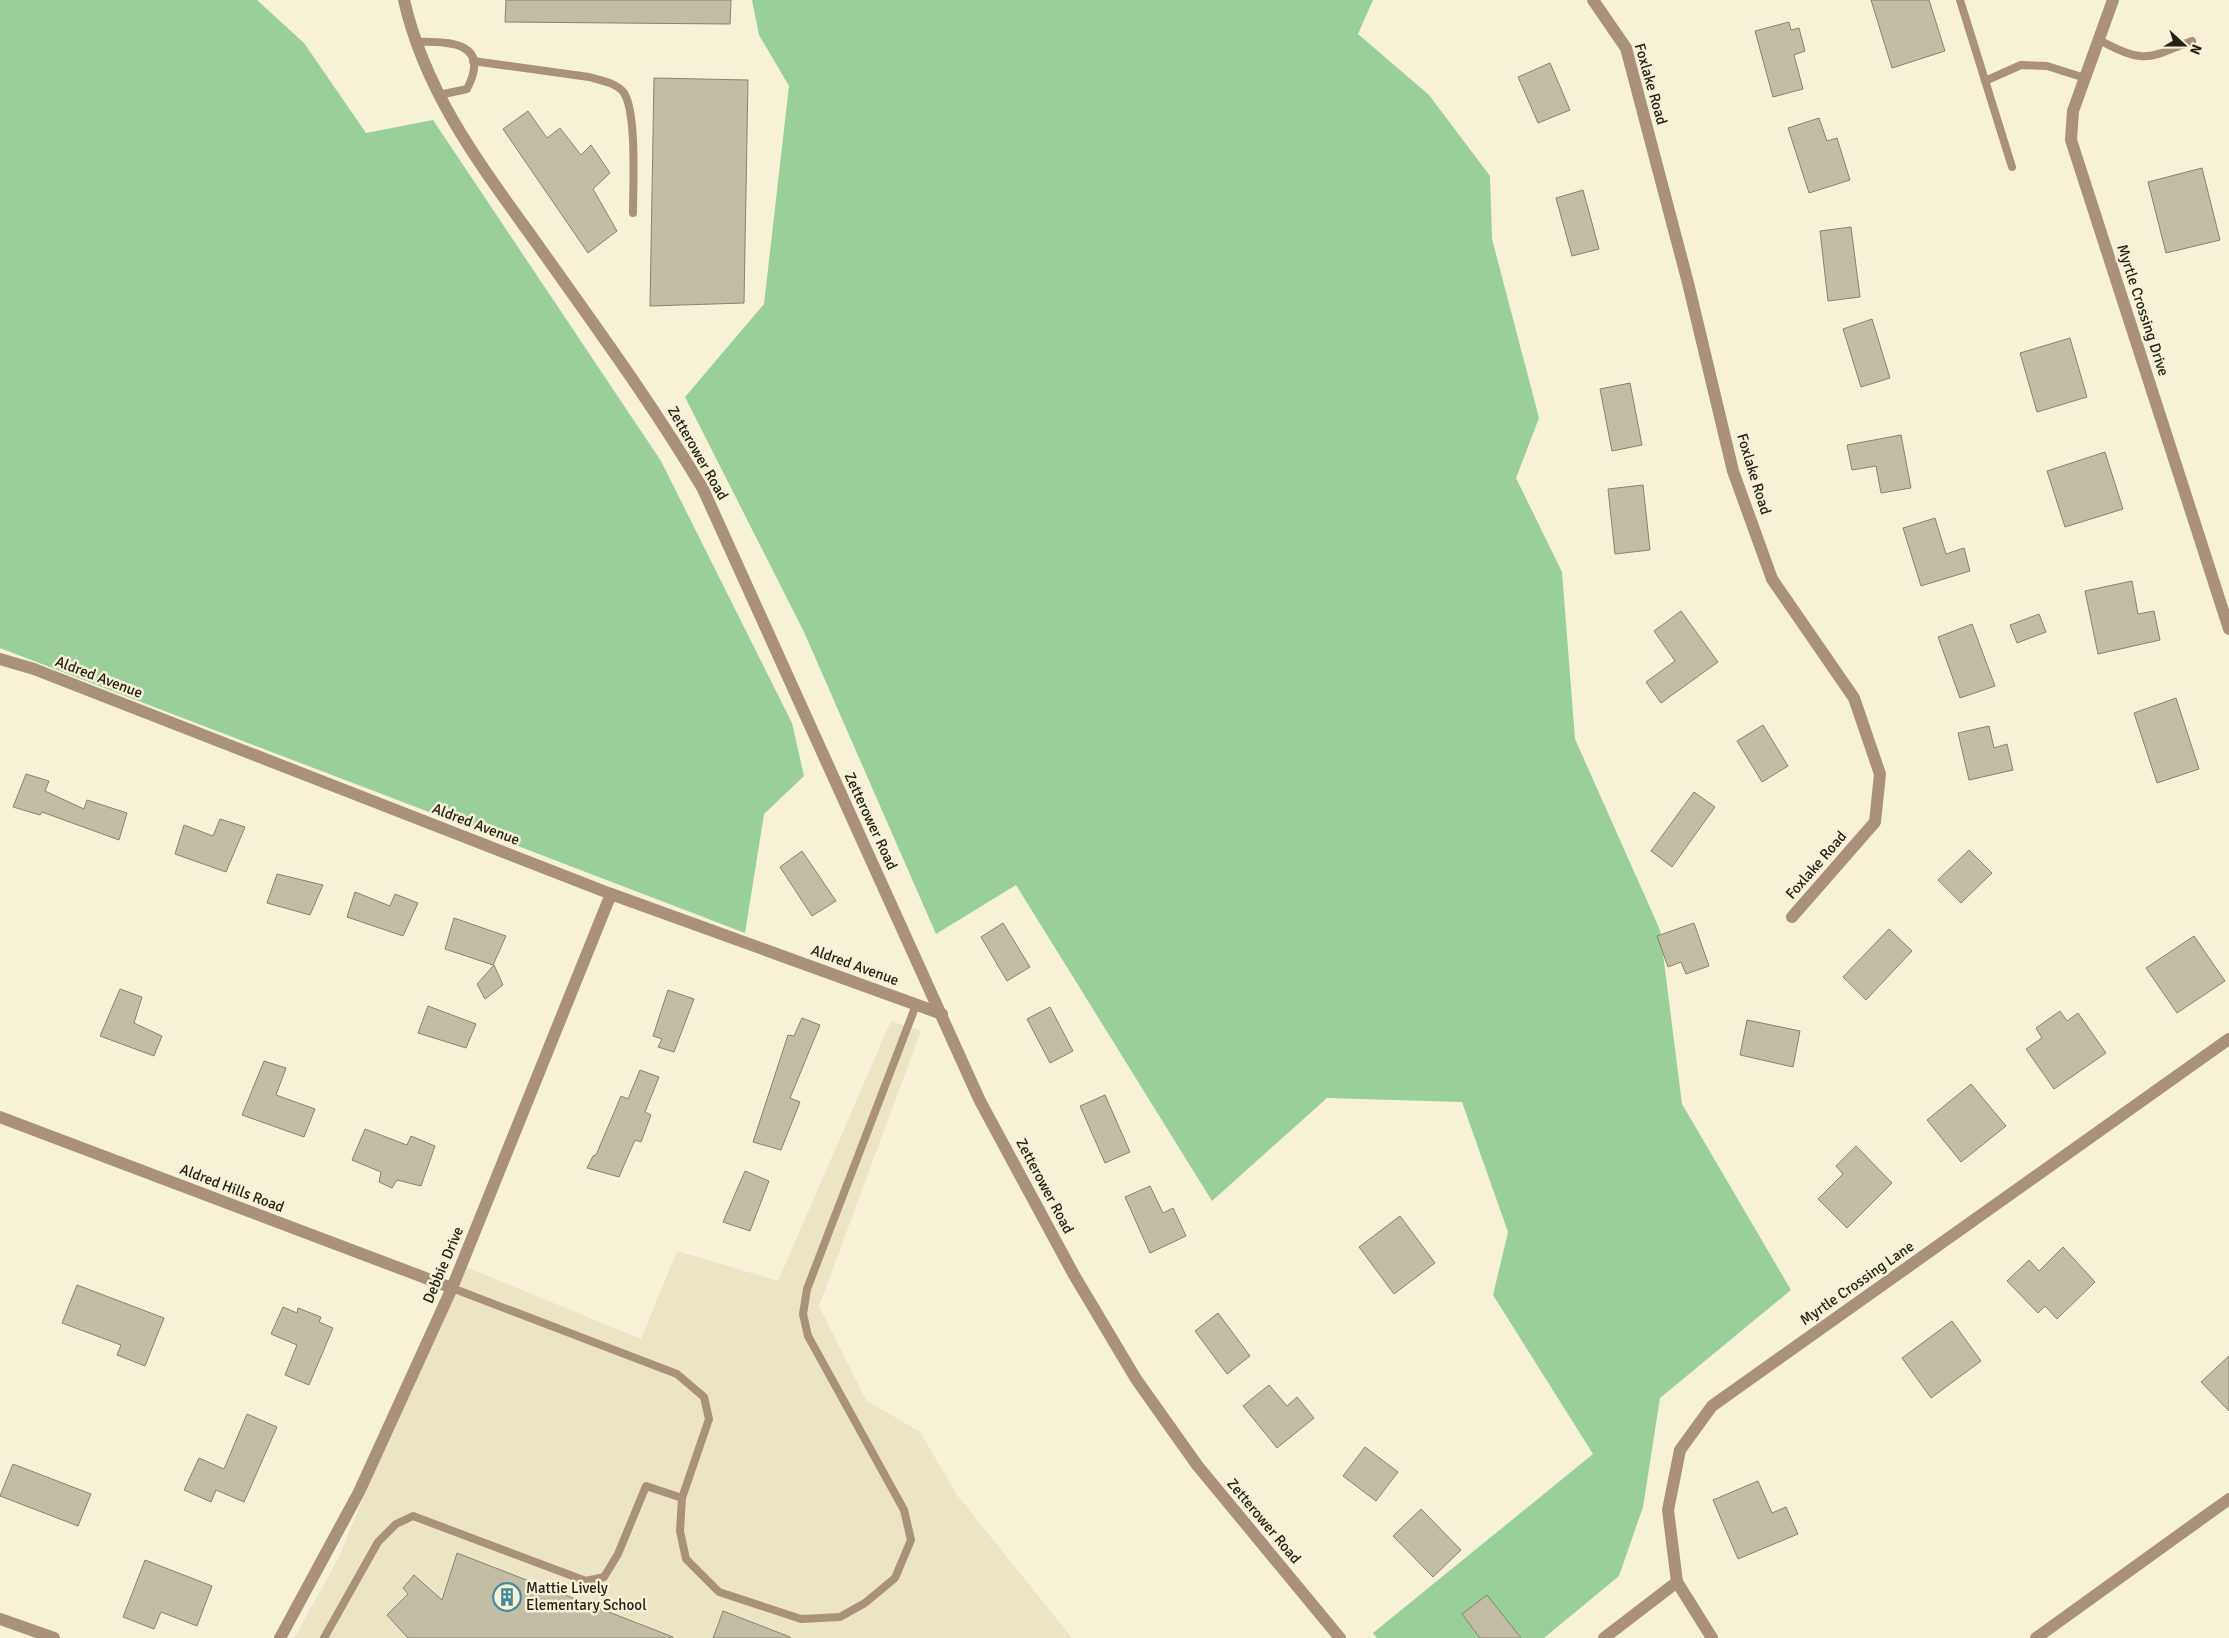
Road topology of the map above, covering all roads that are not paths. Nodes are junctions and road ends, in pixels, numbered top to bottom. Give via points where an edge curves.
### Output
1 (404, 0) edge
2 (1593, 0) edge
3 (1960, 0) edge
4 (2113, 0) edge
5 (2099, 40) junction
6 (2192, 41) dead end
7 (417, 42) junction
8 (473, 61) junction
9 (2085, 78) junction
10 (1985, 80) junction
11 (439, 95) junction
12 (2012, 167) dead end
13 (633, 213) dead end
14 (2229, 629) edge
15 (0, 659) edge
16 (611, 894) junction
17 (1792, 917) dead end
18 (916, 1005) junction
19 (942, 1014) junction
20 (2229, 1039) edge
21 (0, 1117) edge
22 (452, 1288) junction
23 (682, 1498) junction
24 (2229, 1499) edge
25 (1677, 1582) junction
26 (0, 1619) edge
27 (54, 1638) edge
28 (280, 1638) edge
29 (324, 1638) edge
30 (1340, 1638) edge
31 (1604, 1638) edge
32 (1712, 1638) edge
33 (2036, 1638) edge

1 - 7 street, Zetterower Road
2 - 17 street, Foxlake Road via 1626,48 1733,471 1772,579 1854,698 1880,774 1875,822
3 - 10 lane
4 - 5 street, Myrtle Crossing Drive
5 - 6 lane via 2127,55 2141,57 2153,56
5 - 9 street, Myrtle Crossing Drive
7 - 8 lane via 457,44 467,50
7 - 11 street, Zetterower Road
8 - 11 lane via 474,76 467,90
8 - 13 lane via 589,76 607,81 624,93 633,123
9 - 10 lane via 2047,66 2021,66
9 - 14 street, Myrtle Crossing Drive via 2073,111 2070,140
10 - 12 lane
11 - 19 street, Zetterower Road via 462,139 667,428 703,490
15 - 16 street, Aldred Avenue via 34,669
16 - 18 street, Aldred Avenue
16 - 22 street, Debbie Drive
18 - 19 street, Aldred Avenue
18 - 23 lane via 807,1289 803,1314 808,1336 904,1510 911,1540 895,1578 865,1603 840,1617 801,1618 719,1592 686,1559 680,1531
19 - 30 street, Zetterower Road via 980,1101 1074,1275 1136,1379 1197,1465
20 - 25 street, Myrtle Crossing Lane via 1712,1406 1680,1450 1668,1510
21 - 22 street, Aldred Hills Road
22 - 23 lane via 676,1374 704,1397 709,1419
22 - 28 street, Debbie Drive via 360,1492
23 - 29 lane via 646,1486 618,1554 604,1576 586,1581 412,1516 396,1524 378,1542
24 - 33 street
25 - 31 street
25 - 32 street, Myrtle Crossing Lane
26 - 27 street

